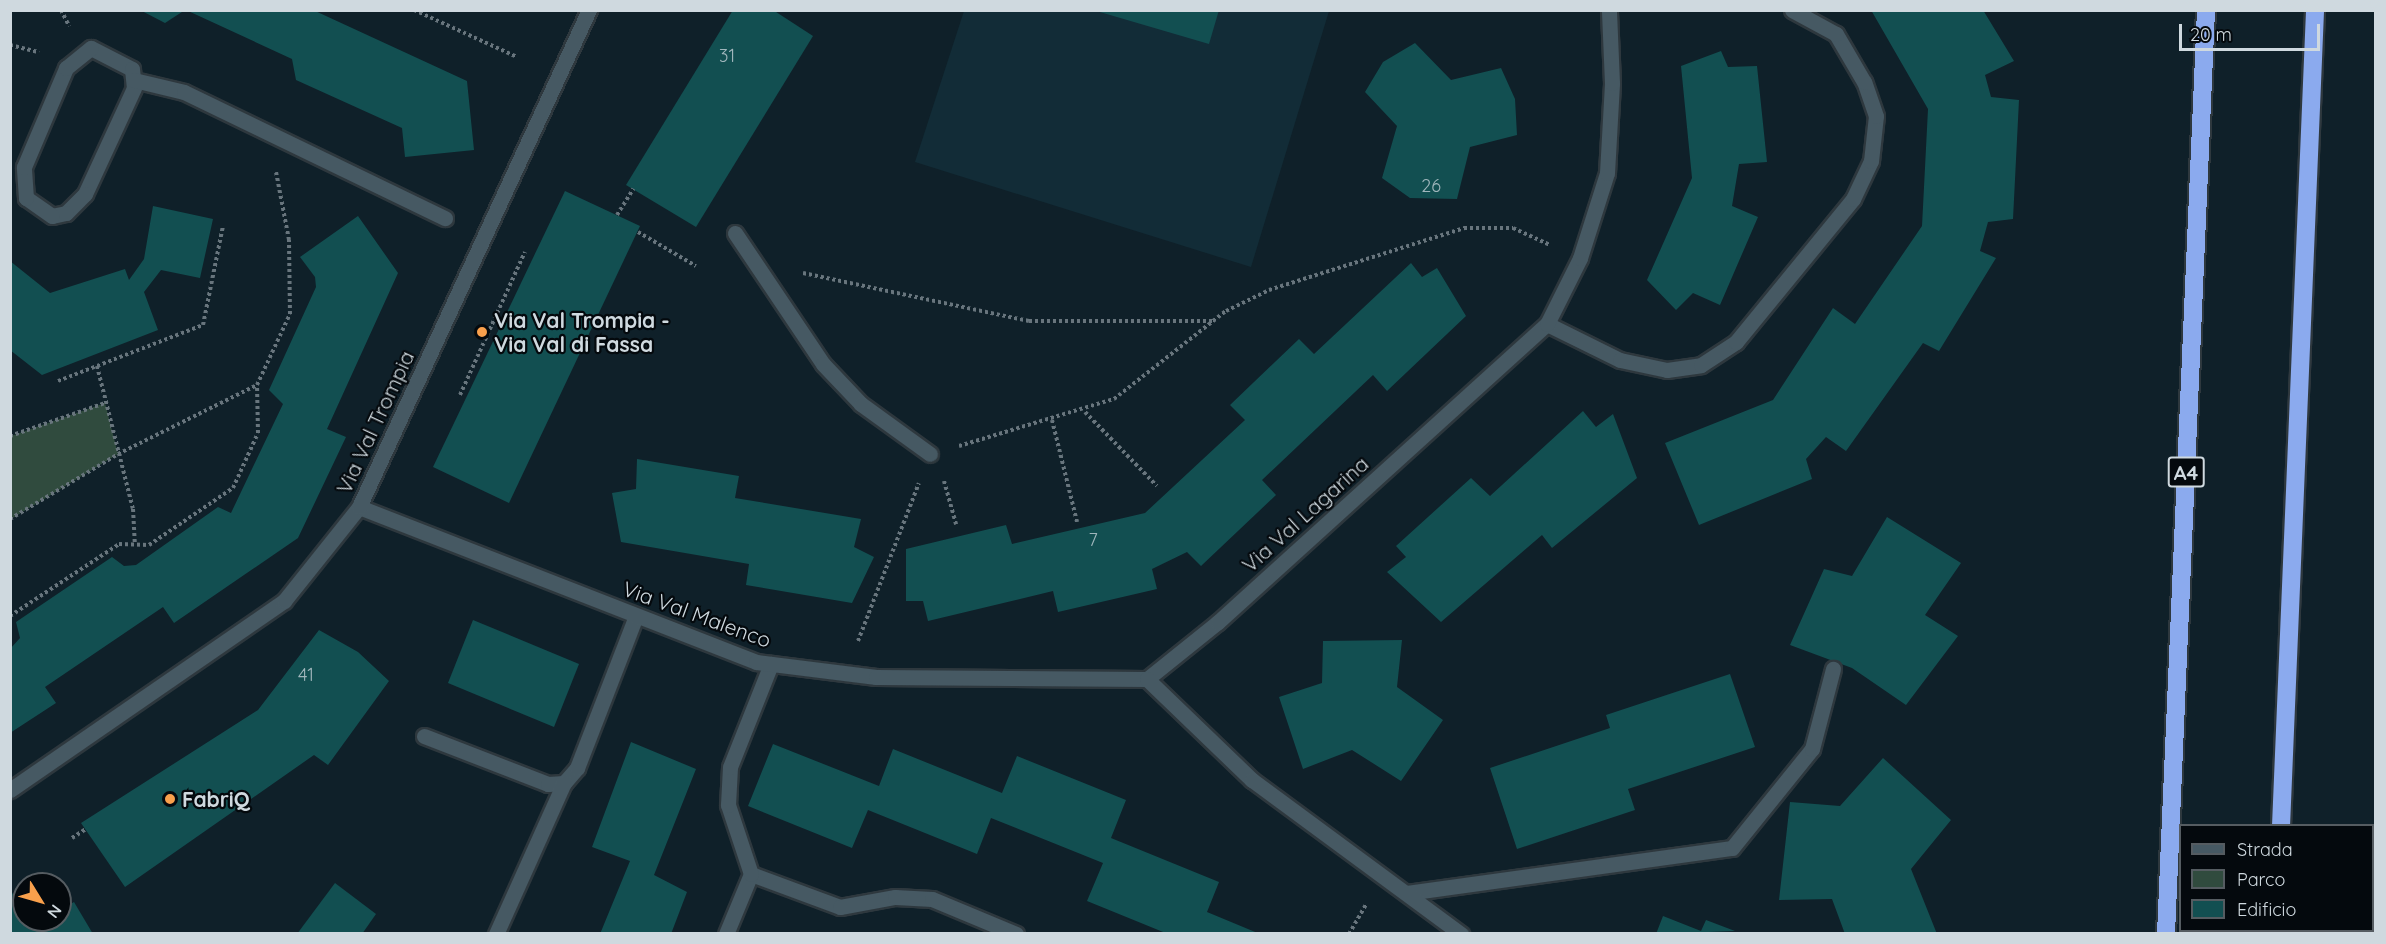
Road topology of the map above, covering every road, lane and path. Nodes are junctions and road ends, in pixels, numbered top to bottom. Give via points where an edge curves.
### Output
1 (414, 10) edge
2 (589, 10) edge
3 (1609, 10) edge
4 (1792, 10) edge
5 (2206, 10) edge
6 (2315, 10) edge
7 (517, 57) dead end
8 (134, 80) junction
9 (269, 133) junction
10 (633, 189) dead end
11 (617, 215) dead end
12 (445, 218) dead end
13 (223, 226) dead end
14 (638, 232) dead end
15 (735, 233) dead end
16 (525, 252) dead end
17 (1580, 258) junction
18 (696, 266) dead end
19 (764, 276) junction
20 (1213, 321) junction
21 (1547, 324) junction
22 (97, 366) junction
23 (58, 381) dead end
24 (257, 385) junction
25 (460, 395) dead end
26 (105, 403) junction
27 (1085, 412) junction
28 (1052, 420) junction
29 (10, 436) edge
30 (933, 453) junction
31 (118, 454) junction
32 (1156, 486) dead end
33 (359, 507) junction
34 (10, 519) edge
35 (1077, 522) dead end
36 (956, 524) dead end
37 (135, 544) junction
38 (10, 615) edge
39 (636, 616) junction
40 (771, 664) junction
41 (1833, 669) dead end
42 (846, 673) junction
43 (1147, 679) junction
44 (424, 736) dead end
45 (564, 783) junction
46 (10, 790) edge
47 (2281, 824) edge
48 (86, 829) dead end
49 (72, 838) dead end
50 (751, 874) junction
51 (1407, 892) junction
52 (496, 933) edge
53 (726, 933) edge
54 (1016, 933) edge
55 (1461, 933) edge
56 (2166, 933) edge

1 - 7 path
2 - 33 street, Via Val Trompia
3 - 17 street, Via Val Lagarina via 1607,173
4 - 21 street via 1836,34 1864,82 1876,116 1871,160 1852,199 1736,342 1701,364 1667,370 1620,360
5 - 56 highway, A4
6 - 47 highway
8 - 8 street via 132,69 103,51 81,51 72,58 24,167 26,198 37,209 52,216 66,213 81,200
8 - 9 street via 184,92
9 - 12 street
9 - 24 path via 292,278 290,314
10 - 11 path
13 - 22 path via 202,325
14 - 18 path
15 - 19 street
16 - 25 path
17 - 20 path via 1514,228 1464,228 1254,296
17 - 21 street, Via Val Lagarina
19 - 20 path via 822,274 919,302 1029,321
19 - 30 street via 823,364 861,404
20 - 27 path via 1114,399
21 - 43 street, Via Val Lagarina via 1218,622
22 - 23 path
22 - 26 path
24 - 31 path
24 - 37 path via 258,433 233,488 149,544
26 - 29 path
26 - 31 path
27 - 28 path
27 - 32 path
28 - 30 path
28 - 35 path
30 - 36 path
30 - 42 path
31 - 34 path
31 - 37 path via 133,509
33 - 39 street, Via Val Malenco
33 - 46 street, Via Val Trompia via 284,601
37 - 38 path via 119,544
39 - 40 street, Via Val Malenco
39 - 45 street via 577,768
40 - 42 street, Via Val Malenco
40 - 50 street via 736,748 728,784 728,805
41 - 51 street via 1812,749 1732,848
42 - 43 street, Via Val Malenco
43 - 51 street via 1252,780
44 - 45 street via 548,784
45 - 52 street
48 - 49 path
50 - 53 street
50 - 54 street via 840,907 895,897 932,899
51 - 55 street

